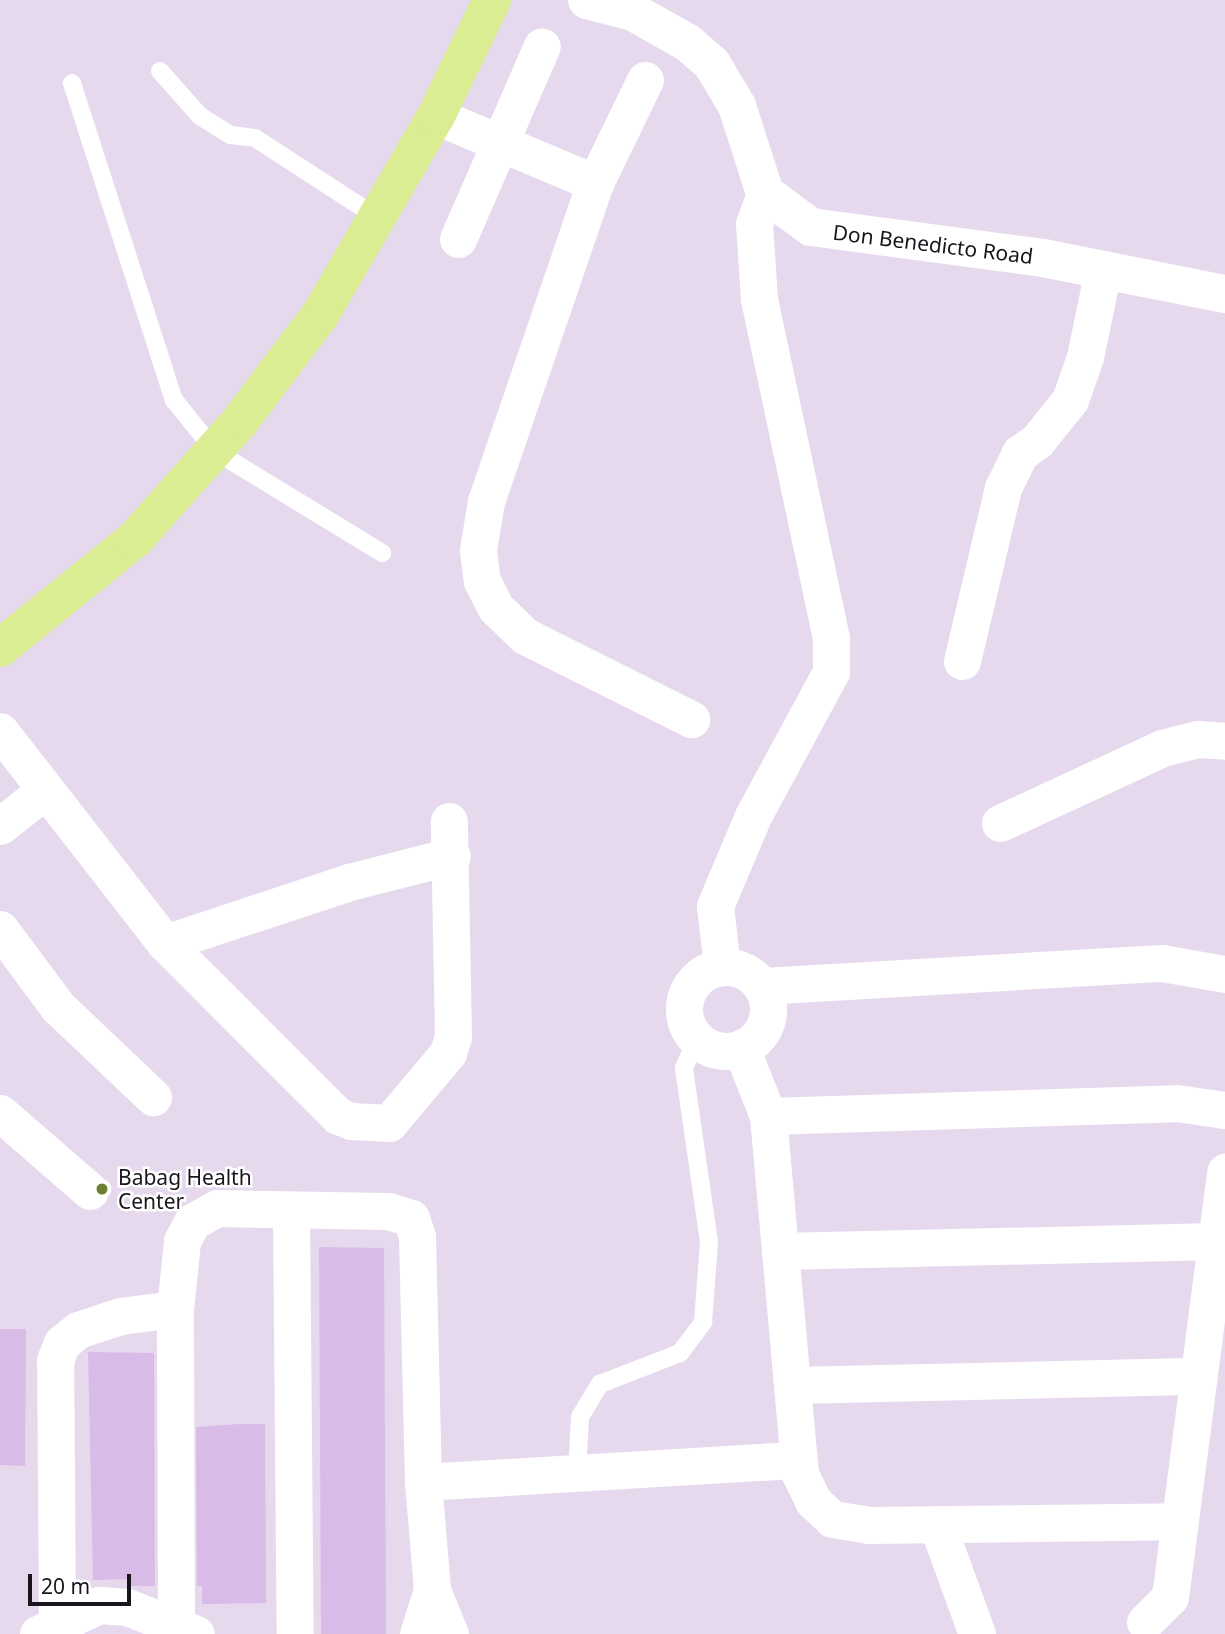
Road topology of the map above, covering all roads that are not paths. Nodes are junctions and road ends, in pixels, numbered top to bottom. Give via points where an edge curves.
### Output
1 (492, 0) edge
2 (587, 0) edge
3 (542, 46) dead end
4 (160, 71) dead end
5 (645, 80) dead end
6 (72, 83) dead end
7 (436, 116) junction
8 (500, 144) junction
9 (594, 183) junction
10 (765, 192) junction
11 (378, 218) junction
12 (458, 239) dead end
13 (1103, 270) junction
14 (1225, 294) edge
15 (215, 452) junction
16 (382, 553) dead end
17 (0, 648) edge
18 (962, 661) dead end
19 (691, 719) dead end
20 (0, 731) edge
21 (1225, 741) edge
22 (43, 792) junction
23 (1000, 823) dead end
24 (0, 826) edge
25 (0, 929) edge
26 (164, 943) junction
27 (722, 967) junction
28 (1225, 974) edge
29 (761, 986) junction
30 (696, 1039) junction
31 (741, 1048) junction
32 (153, 1097) dead end
33 (1225, 1110) edge
34 (0, 1113) edge
35 (768, 1116) junction
36 (1225, 1172) edge
37 (90, 1191) dead end
38 (291, 1212) junction
39 (1216, 1241) junction
40 (780, 1251) junction
41 (175, 1310) junction
42 (1199, 1376) junction
43 (792, 1385) junction
44 (798, 1460) junction
45 (577, 1473) junction
46 (423, 1482) junction
47 (1180, 1521) junction
48 (937, 1524) junction
49 (432, 1590) junction
50 (1145, 1622) dead end
51 (48, 1630) edge
52 (186, 1631) edge
53 (295, 1634) edge
54 (418, 1634) edge
55 (450, 1634) edge
56 (977, 1634) edge

1 - 7 main road
2 - 10 street via 633,12 688,43 712,64 737,106
3 - 8 street
4 - 11 lane via 200,116 230,135 255,138
5 - 9 street
6 - 15 lane via 174,400
7 - 8 street
7 - 11 main road
8 - 9 street
8 - 12 street
9 - 19 street via 486,501 478,550 482,581 496,608 525,636
10 - 13 street, Don Benedicto Road via 811,227
10 - 27 street via 754,224 760,299 831,638 831,672 753,816 715,906
11 - 15 main road via 320,314
13 - 14 street, Don Benedicto Road
13 - 18 street via 1086,357 1070,400 1037,441 1020,453 1003,488
15 - 16 lane
15 - 17 main road via 135,538
20 - 22 street
21 - 23 street via 1198,739 1162,748
22 - 24 street
22 - 26 street
25 - 32 street via 58,1007
26 - 26 street via 338,1116 389,1123 448,1053 453,1037 451,839 349,882
27 - 29 street via 750,975
27 - 30 street via 701,975 687,995 685,1018
28 - 29 street via 1162,963
29 - 31 street via 767,1016 758,1035
30 - 31 street via 718,1050
30 - 45 lane via 684,1068 709,1242 703,1322 680,1353 600,1384 580,1417
31 - 35 street
33 - 35 street via 1177,1103
34 - 37 street
35 - 40 street
36 - 39 street
38 - 41 street via 217,1208 192,1222 182,1241
38 - 46 street via 388,1211 411,1218 417,1236
38 - 53 street
39 - 40 street
39 - 42 street
40 - 43 street
41 - 51 street via 120,1316 78,1330 62,1343 55,1360
41 - 52 street
42 - 43 street
42 - 47 street
43 - 44 street
44 - 45 street
44 - 48 street via 813,1501 832,1519 868,1525
45 - 46 street
46 - 49 street
47 - 48 street
47 - 50 street via 1170,1597
48 - 56 street
49 - 54 street
49 - 55 street
51 - 52 street via 99,1605 127,1607

